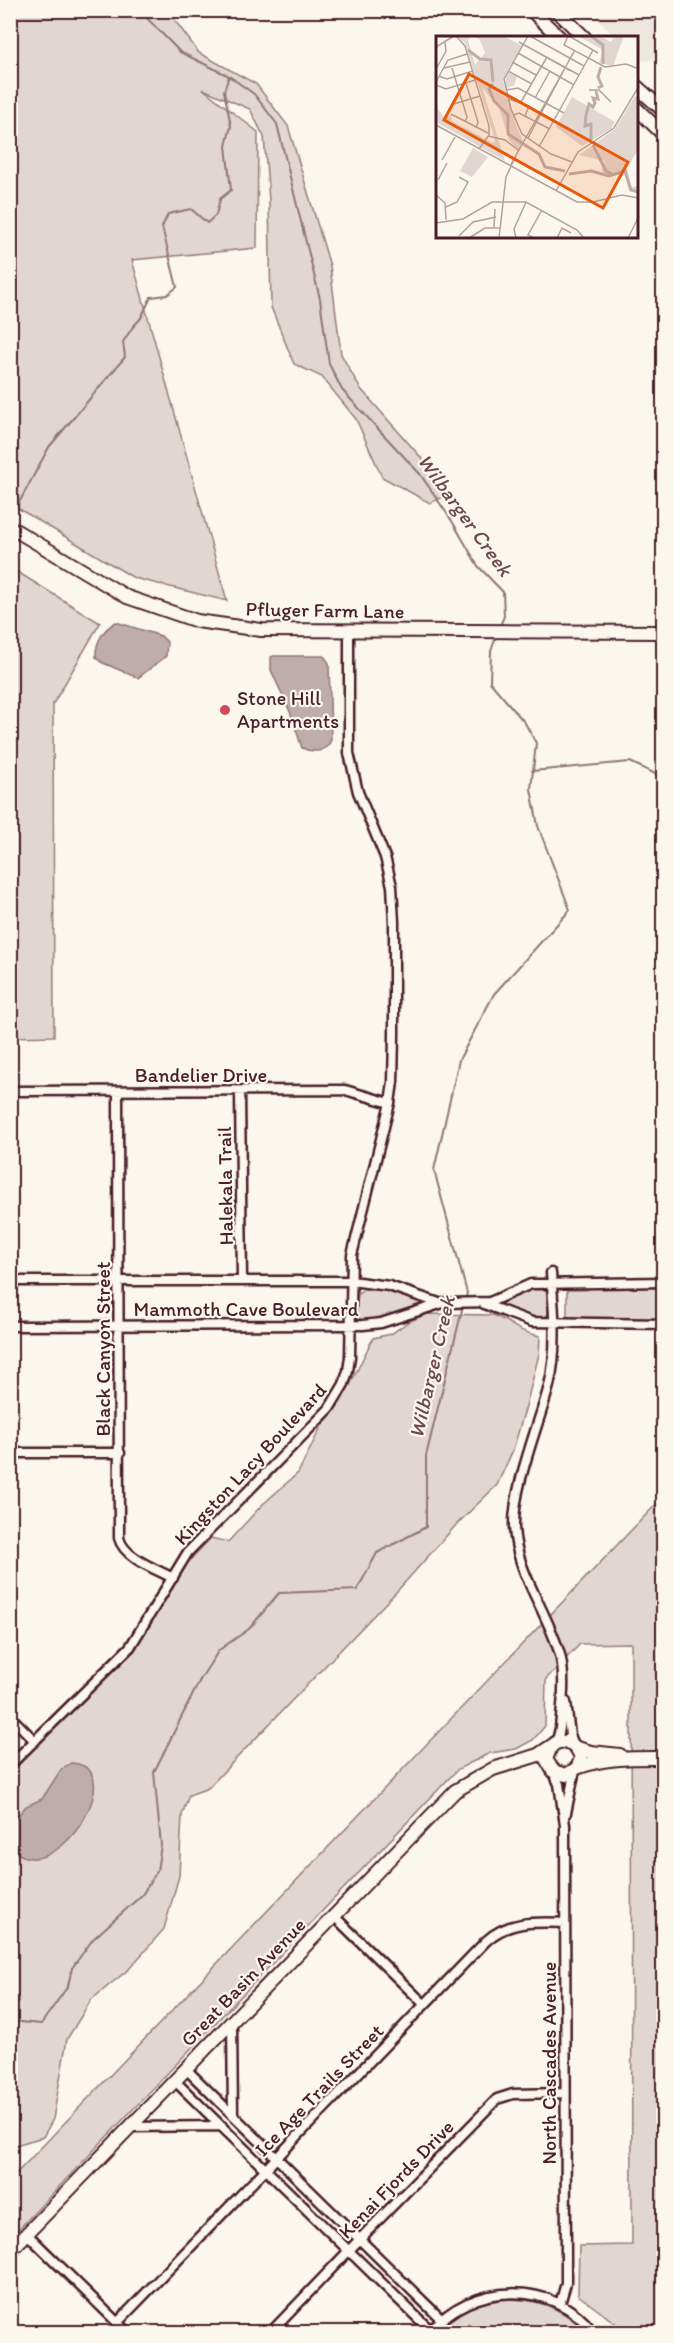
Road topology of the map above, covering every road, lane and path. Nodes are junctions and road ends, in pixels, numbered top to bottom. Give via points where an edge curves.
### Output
1 (531, 10) edge
2 (556, 10) edge
3 (558, 36) edge
4 (583, 36) edge
5 (638, 88) edge
6 (638, 110) edge
7 (663, 111) edge
8 (663, 135) edge
9 (10, 527) edge
10 (349, 631) junction
11 (663, 632) edge
12 (10, 1091) edge
13 (118, 1091) junction
14 (240, 1091) junction
15 (390, 1103) junction
16 (551, 1273) dead end
17 (10, 1281) edge
18 (120, 1281) junction
19 (242, 1281) junction
20 (351, 1281) junction
21 (663, 1282) edge
22 (552, 1284) junction
23 (481, 1303) junction
24 (442, 1304) junction
25 (554, 1323) junction
26 (663, 1324) edge
27 (10, 1326) edge
28 (117, 1326) junction
29 (350, 1326) junction
30 (10, 1453) edge
31 (120, 1453) junction
32 (172, 1578) junction
33 (561, 1672) junction
34 (10, 1716) edge
35 (35, 1741) junction
36 (552, 1745) junction
37 (576, 1747) junction
38 (626, 1758) junction
39 (663, 1758) edge
40 (517, 1761) junction
41 (10, 1766) edge
42 (576, 1769) junction
43 (551, 1770) junction
44 (565, 1822) junction
45 (334, 1916) junction
46 (565, 1923) junction
47 (424, 2004) junction
48 (231, 2021) junction
49 (186, 2069) junction
50 (175, 2081) junction
51 (566, 2093) junction
52 (233, 2115) junction
53 (222, 2126) junction
54 (130, 2127) junction
55 (276, 2158) junction
56 (266, 2168) junction
57 (27, 2234) junction
58 (359, 2240) junction
59 (10, 2251) edge
60 (350, 2251) junction
61 (560, 2304) junction
62 (441, 2319) junction
63 (117, 2323) junction
64 (127, 2332) edge
65 (271, 2332) edge
66 (430, 2332) edge
67 (593, 2332) edge

1 - 3 street
2 - 4 street
5 - 7 street
6 - 8 street
9 - 10 street, Pfluger Farm Lane via 127,597 197,621 261,630
10 - 11 street, Pfluger Farm Lane
10 - 15 street, Kingston Lacy Boulevard via 349,753 358,792 385,857 392,886 394,1035
12 - 13 street, Bandelier Drive
13 - 14 street, Bandelier Drive
13 - 18 street, Black Canyon Street
14 - 15 street, Bandelier Drive via 345,1090
14 - 19 street, Halekala Trail
15 - 20 street, Kingston Lacy Boulevard via 354,1245
16 - 22 street
17 - 18 street, Mammoth Cave Boulevard
18 - 19 street, Mammoth Cave Boulevard
18 - 28 street, Black Canyon Street
19 - 20 street, Mammoth Cave Boulevard
20 - 24 street, Mammoth Cave Boulevard via 388,1286
20 - 29 street, Kingston Lacy Boulevard
21 - 22 street, Mammoth Cave Boulevard
22 - 23 street, Mammoth Cave Boulevard via 531,1284
22 - 25 street
23 - 24 street, Mammoth Cave Boulevard
23 - 25 street, Mammoth Cave Boulevard via 532,1322
24 - 29 street, Mammoth Cave Boulevard via 381,1323
25 - 26 street, Mammoth Cave Boulevard
25 - 33 street via 550,1378 519,1491 514,1527 518,1553 556,1642
27 - 28 street, Mammoth Cave Boulevard
28 - 29 street, Mammoth Cave Boulevard
28 - 31 street, Black Canyon Street
29 - 32 street, Kingston Lacy Boulevard via 348,1371 329,1409 197,1543
30 - 31 street
31 - 32 street, Black Canyon Street via 120,1543 131,1555
32 - 35 street, Kingston Lacy Boulevard via 130,1647
33 - 36 street via 560,1728
33 - 37 street via 568,1728
34 - 35 street
35 - 41 street, Kingston Lacy Boulevard
36 - 37 street via 565,1741
36 - 40 street, Great Basin Avenue via 538,1755
36 - 43 street via 546,1759
37 - 38 street
37 - 42 street via 581,1759
38 - 39 street
38 - 42 street
40 - 43 street, Great Basin Avenue via 537,1762
40 - 45 street, Great Basin Avenue via 486,1772 455,1791
42 - 43 street via 566,1775
42 - 44 street, North Cascades Avenue
43 - 44 street, North Cascades Avenue via 559,1784
44 - 46 street, North Cascades Avenue
45 - 47 street
45 - 48 street, Great Basin Avenue
46 - 47 street, Ice Age Trails Street via 519,1924 490,1937
46 - 51 street, North Cascades Avenue
47 - 55 street, Ice Age Trails Street
48 - 49 street, Great Basin Avenue
48 - 52 street
49 - 50 street, Great Basin Avenue
49 - 52 street
50 - 53 street
50 - 54 street, Great Basin Avenue
51 - 58 street, Kenai Fjords Drive via 513,2094 497,2099
51 - 61 street, North Cascades Avenue via 566,2283
52 - 55 street
53 - 54 street
53 - 56 street
54 - 57 street, Great Basin Avenue
55 - 56 street, Ice Age Trails Street
55 - 58 street
56 - 60 street
56 - 63 street, Ice Age Trails Street
57 - 59 street, Great Basin Avenue
57 - 63 street
58 - 60 street, Kenai Fjords Drive
58 - 62 street
60 - 65 street, Kenai Fjords Drive
60 - 66 street
61 - 62 street via 534,2295 493,2294 472,2300
61 - 67 street
62 - 66 street
63 - 64 street

